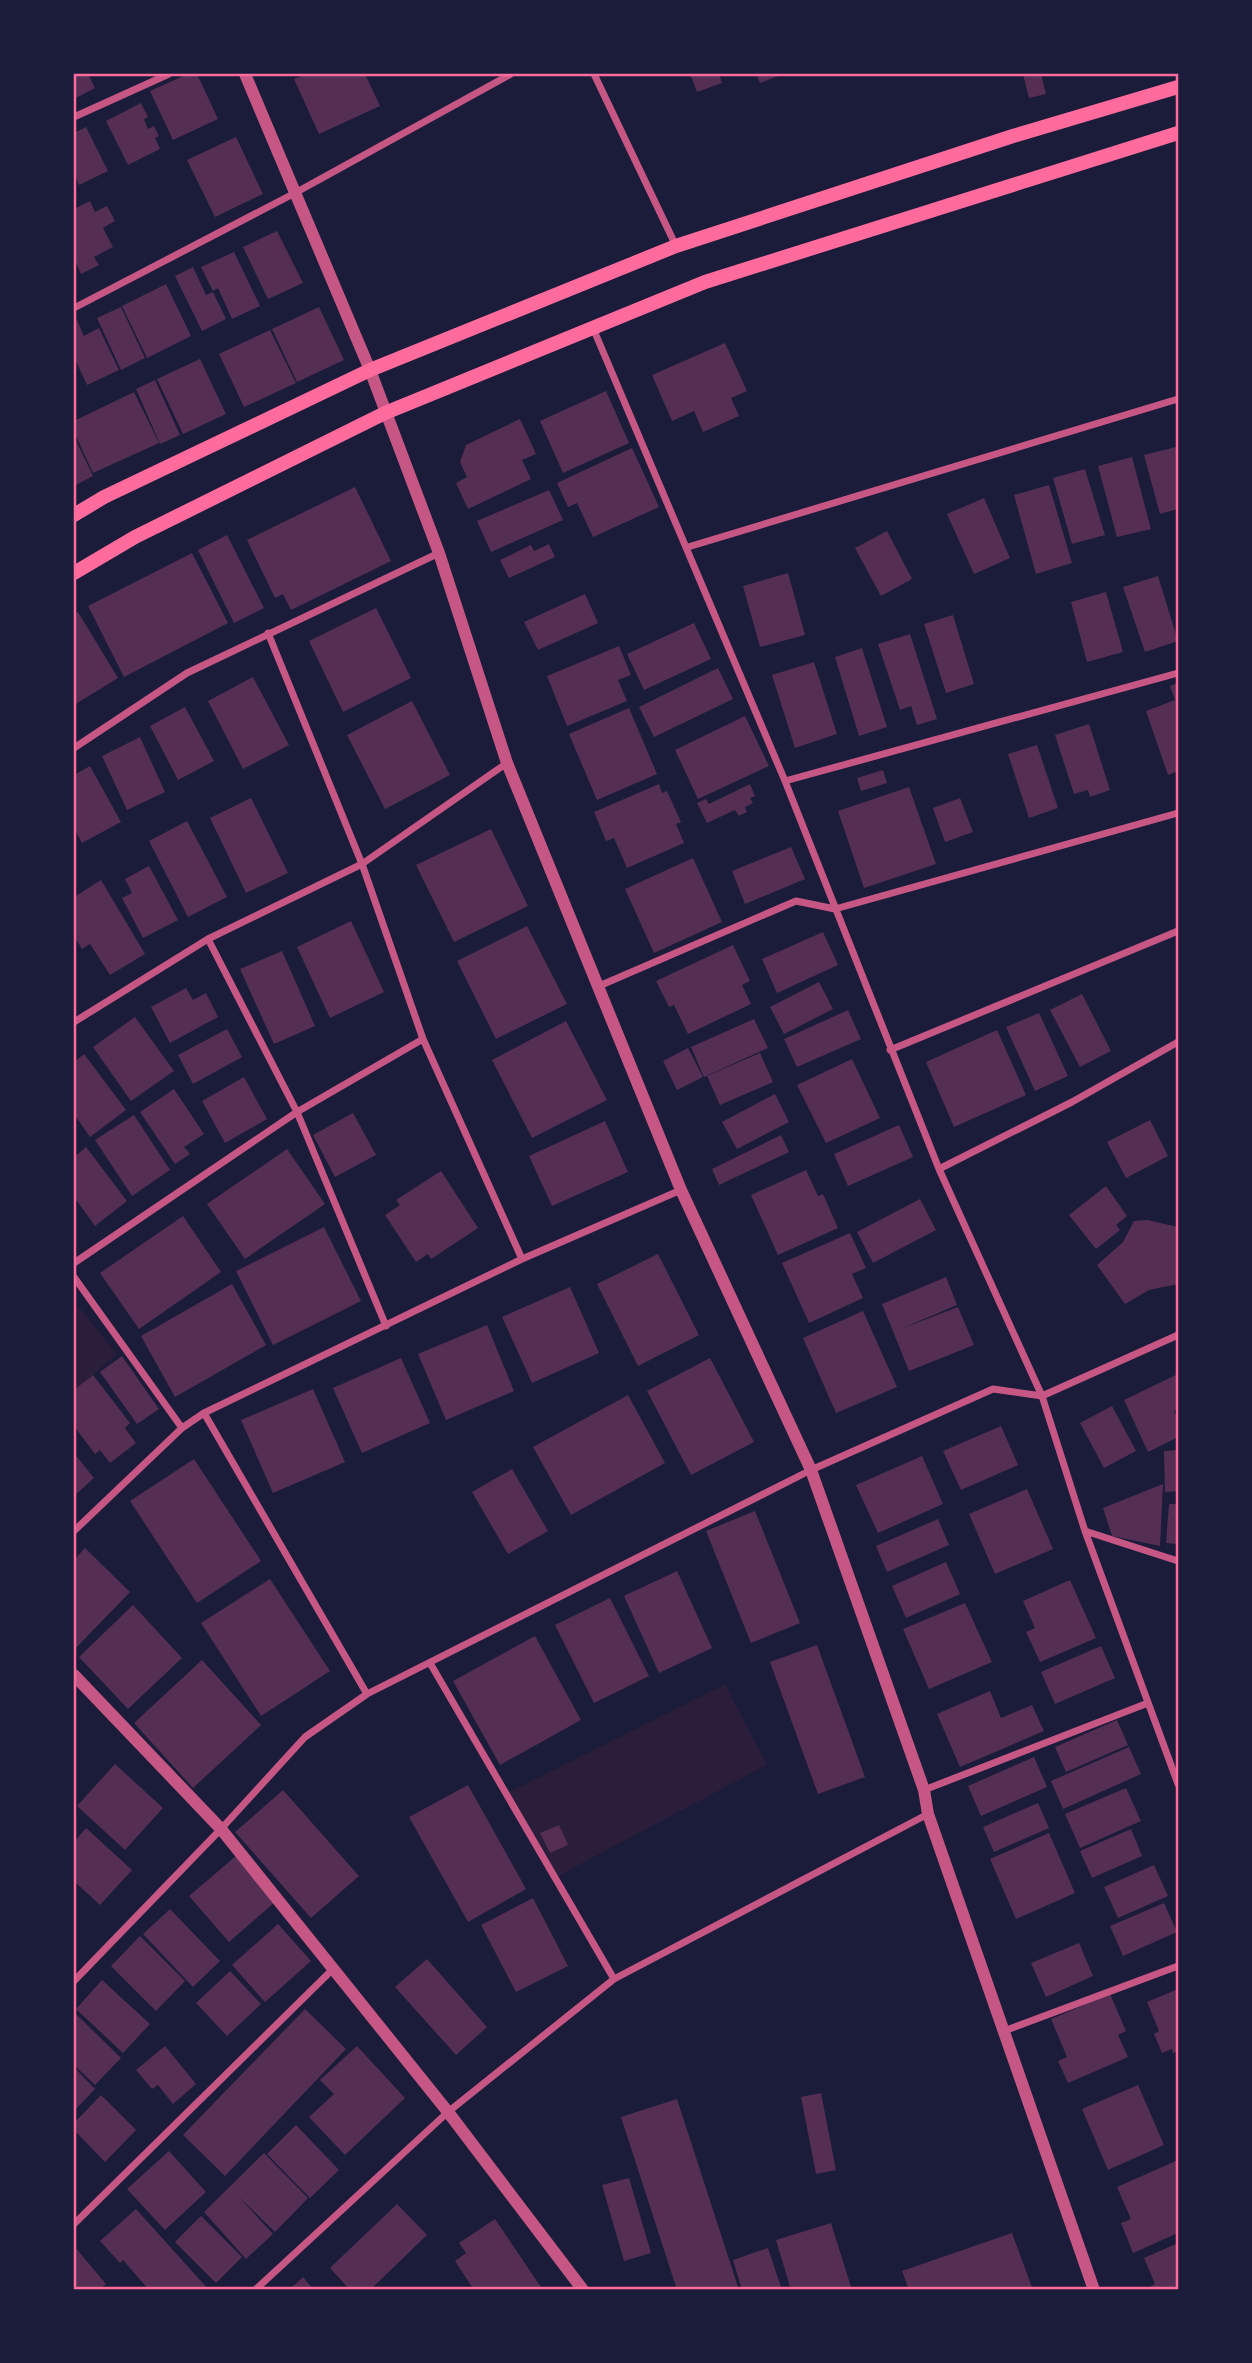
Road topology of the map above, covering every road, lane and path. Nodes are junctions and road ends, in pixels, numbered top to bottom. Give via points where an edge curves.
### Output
1 (169, 74) edge
2 (245, 74) edge
3 (511, 74) edge
4 (594, 74) edge
5 (1178, 87) edge
6 (74, 117) edge
7 (1178, 133) edge
8 (295, 193) junction
9 (676, 246) junction
10 (74, 309) edge
11 (592, 327) junction
12 (370, 370) junction
13 (1178, 399) edge
14 (385, 413) junction
15 (74, 515) edge
16 (688, 547) junction
17 (439, 553) junction
18 (74, 573) edge
19 (268, 633) junction
20 (1178, 673) edge
21 (74, 748) edge
22 (508, 763) junction
23 (785, 781) junction
24 (1178, 813) edge
25 (362, 864) junction
26 (835, 909) junction
27 (1178, 931) edge
28 (208, 939) junction
29 (598, 986) junction
30 (74, 1022) edge
31 (424, 1039) junction
32 (1178, 1042) edge
33 (890, 1050) junction
34 (297, 1112) junction
35 (939, 1169) junction
36 (681, 1190) junction
37 (522, 1259) junction
38 (74, 1263) edge
39 (74, 1277) edge
40 (386, 1325) junction
41 (1178, 1335) edge
42 (1042, 1396) junction
43 (204, 1413) junction
44 (182, 1429) junction
45 (811, 1471) junction
46 (74, 1531) edge
47 (1085, 1531) junction
48 (1178, 1561) edge
49 (430, 1663) junction
50 (74, 1675) edge
51 (367, 1694) junction
52 (1148, 1703) junction
53 (1178, 1784) edge
54 (924, 1790) junction
55 (928, 1814) junction
56 (221, 1829) junction
57 (1178, 1966) edge
58 (332, 1970) junction
59 (614, 1979) junction
60 (74, 1980) edge
61 (1004, 2031) junction
62 (448, 2112) junction
63 (74, 2224) edge
64 (256, 2290) edge
65 (583, 2290) edge
66 (1094, 2290) edge

1 - 6 street
2 - 8 street
3 - 8 street
4 - 9 street
5 - 9 main road
7 - 11 main road via 705,282
8 - 10 street
8 - 12 street
9 - 12 main road
11 - 14 main road
11 - 16 street
12 - 14 street
12 - 15 main road
13 - 16 street
14 - 17 street
14 - 18 main road via 135,537
16 - 23 street
17 - 19 street
17 - 22 street
19 - 21 street via 187,673
19 - 25 street
20 - 23 street
22 - 25 street
22 - 29 street
23 - 26 street
24 - 26 street
25 - 28 street
25 - 31 street
26 - 29 street via 796,901
26 - 33 street
27 - 33 street
28 - 30 street
28 - 34 street
29 - 36 street
31 - 34 street
31 - 37 street
32 - 35 street
33 - 35 street
34 - 38 street
34 - 40 street
35 - 42 street
36 - 37 street
36 - 45 street
37 - 40 street
39 - 44 street
40 - 43 street
41 - 42 street
42 - 45 street via 993,1389
42 - 47 street
43 - 44 street
43 - 51 street
44 - 46 street
45 - 49 street
45 - 54 street
47 - 48 street
47 - 52 street
49 - 51 street
49 - 59 street
50 - 56 street
51 - 56 street via 305,1737
52 - 53 street
52 - 54 street
54 - 55 street
55 - 59 street
55 - 61 street
56 - 58 street
56 - 60 street
57 - 61 street
58 - 62 street
58 - 63 street
59 - 62 street
61 - 66 street
62 - 64 street
62 - 65 street

